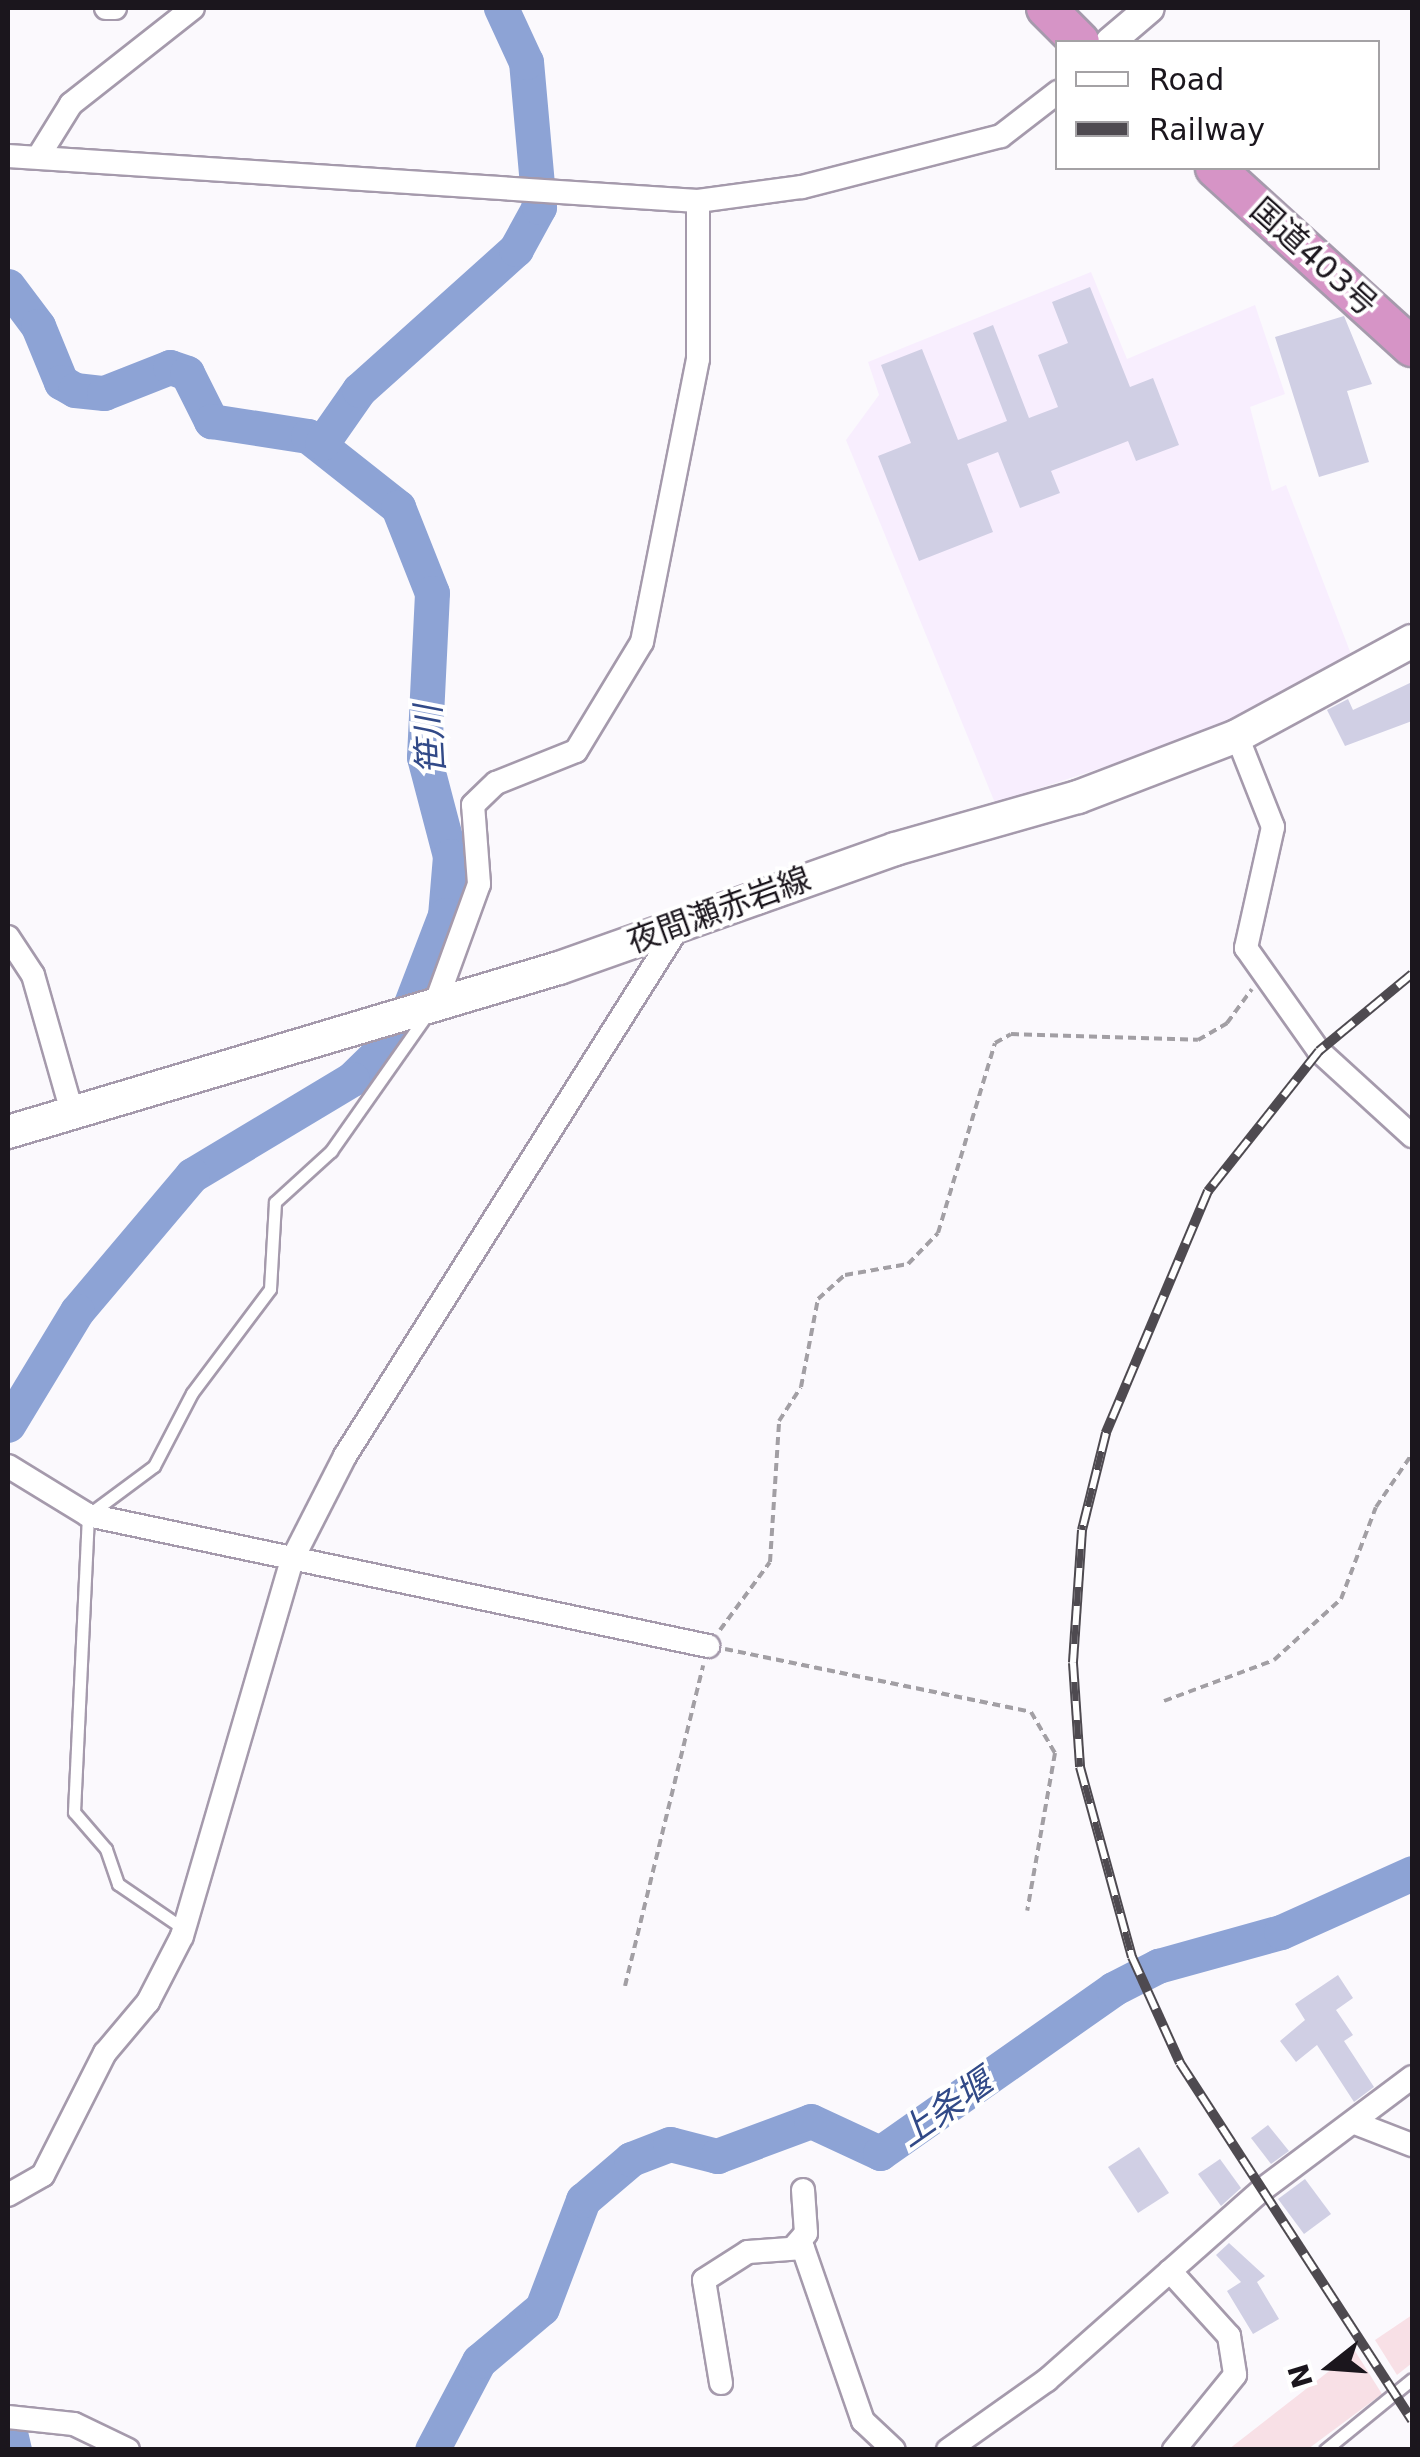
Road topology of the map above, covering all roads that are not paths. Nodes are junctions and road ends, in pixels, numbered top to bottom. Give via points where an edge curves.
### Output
1 (106, 8) edge
2 (115, 8) edge
3 (192, 8) edge
4 (1046, 8) edge
5 (1150, 8) edge
6 (1078, 40) edge
7 (1112, 40) edge
8 (1055, 94) edge
9 (40, 154) junction
10 (8, 156) edge
11 (1217, 170) edge
12 (698, 202) junction
13 (1412, 346) edge
14 (1412, 642) edge
15 (1237, 736) junction
16 (680, 924) junction
17 (8, 937) edge
18 (428, 1007) junction
19 (73, 1115) junction
20 (8, 1132) edge
21 (1412, 1136) edge
22 (8, 1466) edge
23 (88, 1515) junction
24 (292, 1560) junction
25 (708, 1646) road end
26 (184, 1928) junction
27 (1412, 2078) edge
28 (1355, 2123) junction
29 (1412, 2145) edge
30 (803, 2190) dead end
31 (8, 2195) edge
32 (794, 2247) junction
33 (1170, 2272) junction
34 (1412, 2379) edge
35 (721, 2383) dead end
36 (10, 2417) edge
37 (128, 2450) edge
38 (894, 2450) edge
39 (948, 2450) edge
40 (1174, 2450) edge
41 (1325, 2450) edge

1 - 2 street
3 - 9 street via 71,104
4 - 6 highway
5 - 7 street
8 - 12 street via 1001,136 802,187
9 - 10 street
9 - 12 street
11 - 13 highway, 国道403号
12 - 18 street via 698,359 646,629 620,691 576,751 496,783 473,805 479,884
14 - 15 main road, 夜間瀬赤岩線
15 - 16 main road, 夜間瀬赤岩線
15 - 21 street via 1273,827 1246,948 1260,978 1319,1051
16 - 18 main road, 夜間瀬赤岩線
16 - 24 street via 346,1456
17 - 19 street via 33,975
18 - 19 main road, 夜間瀬赤岩線
18 - 23 lane via 332,1151 276,1202 270,1289 192,1393 154,1466
19 - 20 main road, 夜間瀬赤岩線
22 - 23 street
23 - 24 street
23 - 26 lane via 74,1812 106,1849 118,1884
24 - 25 street
24 - 26 street
26 - 31 street via 148,2002 105,2053 43,2175
27 - 28 street
28 - 29 street
28 - 33 street
30 - 32 street via 806,2232
32 - 35 street via 748,2252 704,2280
32 - 38 street via 803,2248 863,2421
33 - 39 street via 1046,2380
33 - 40 street via 1228,2336 1235,2375
34 - 41 lane
36 - 37 street via 74,2424

